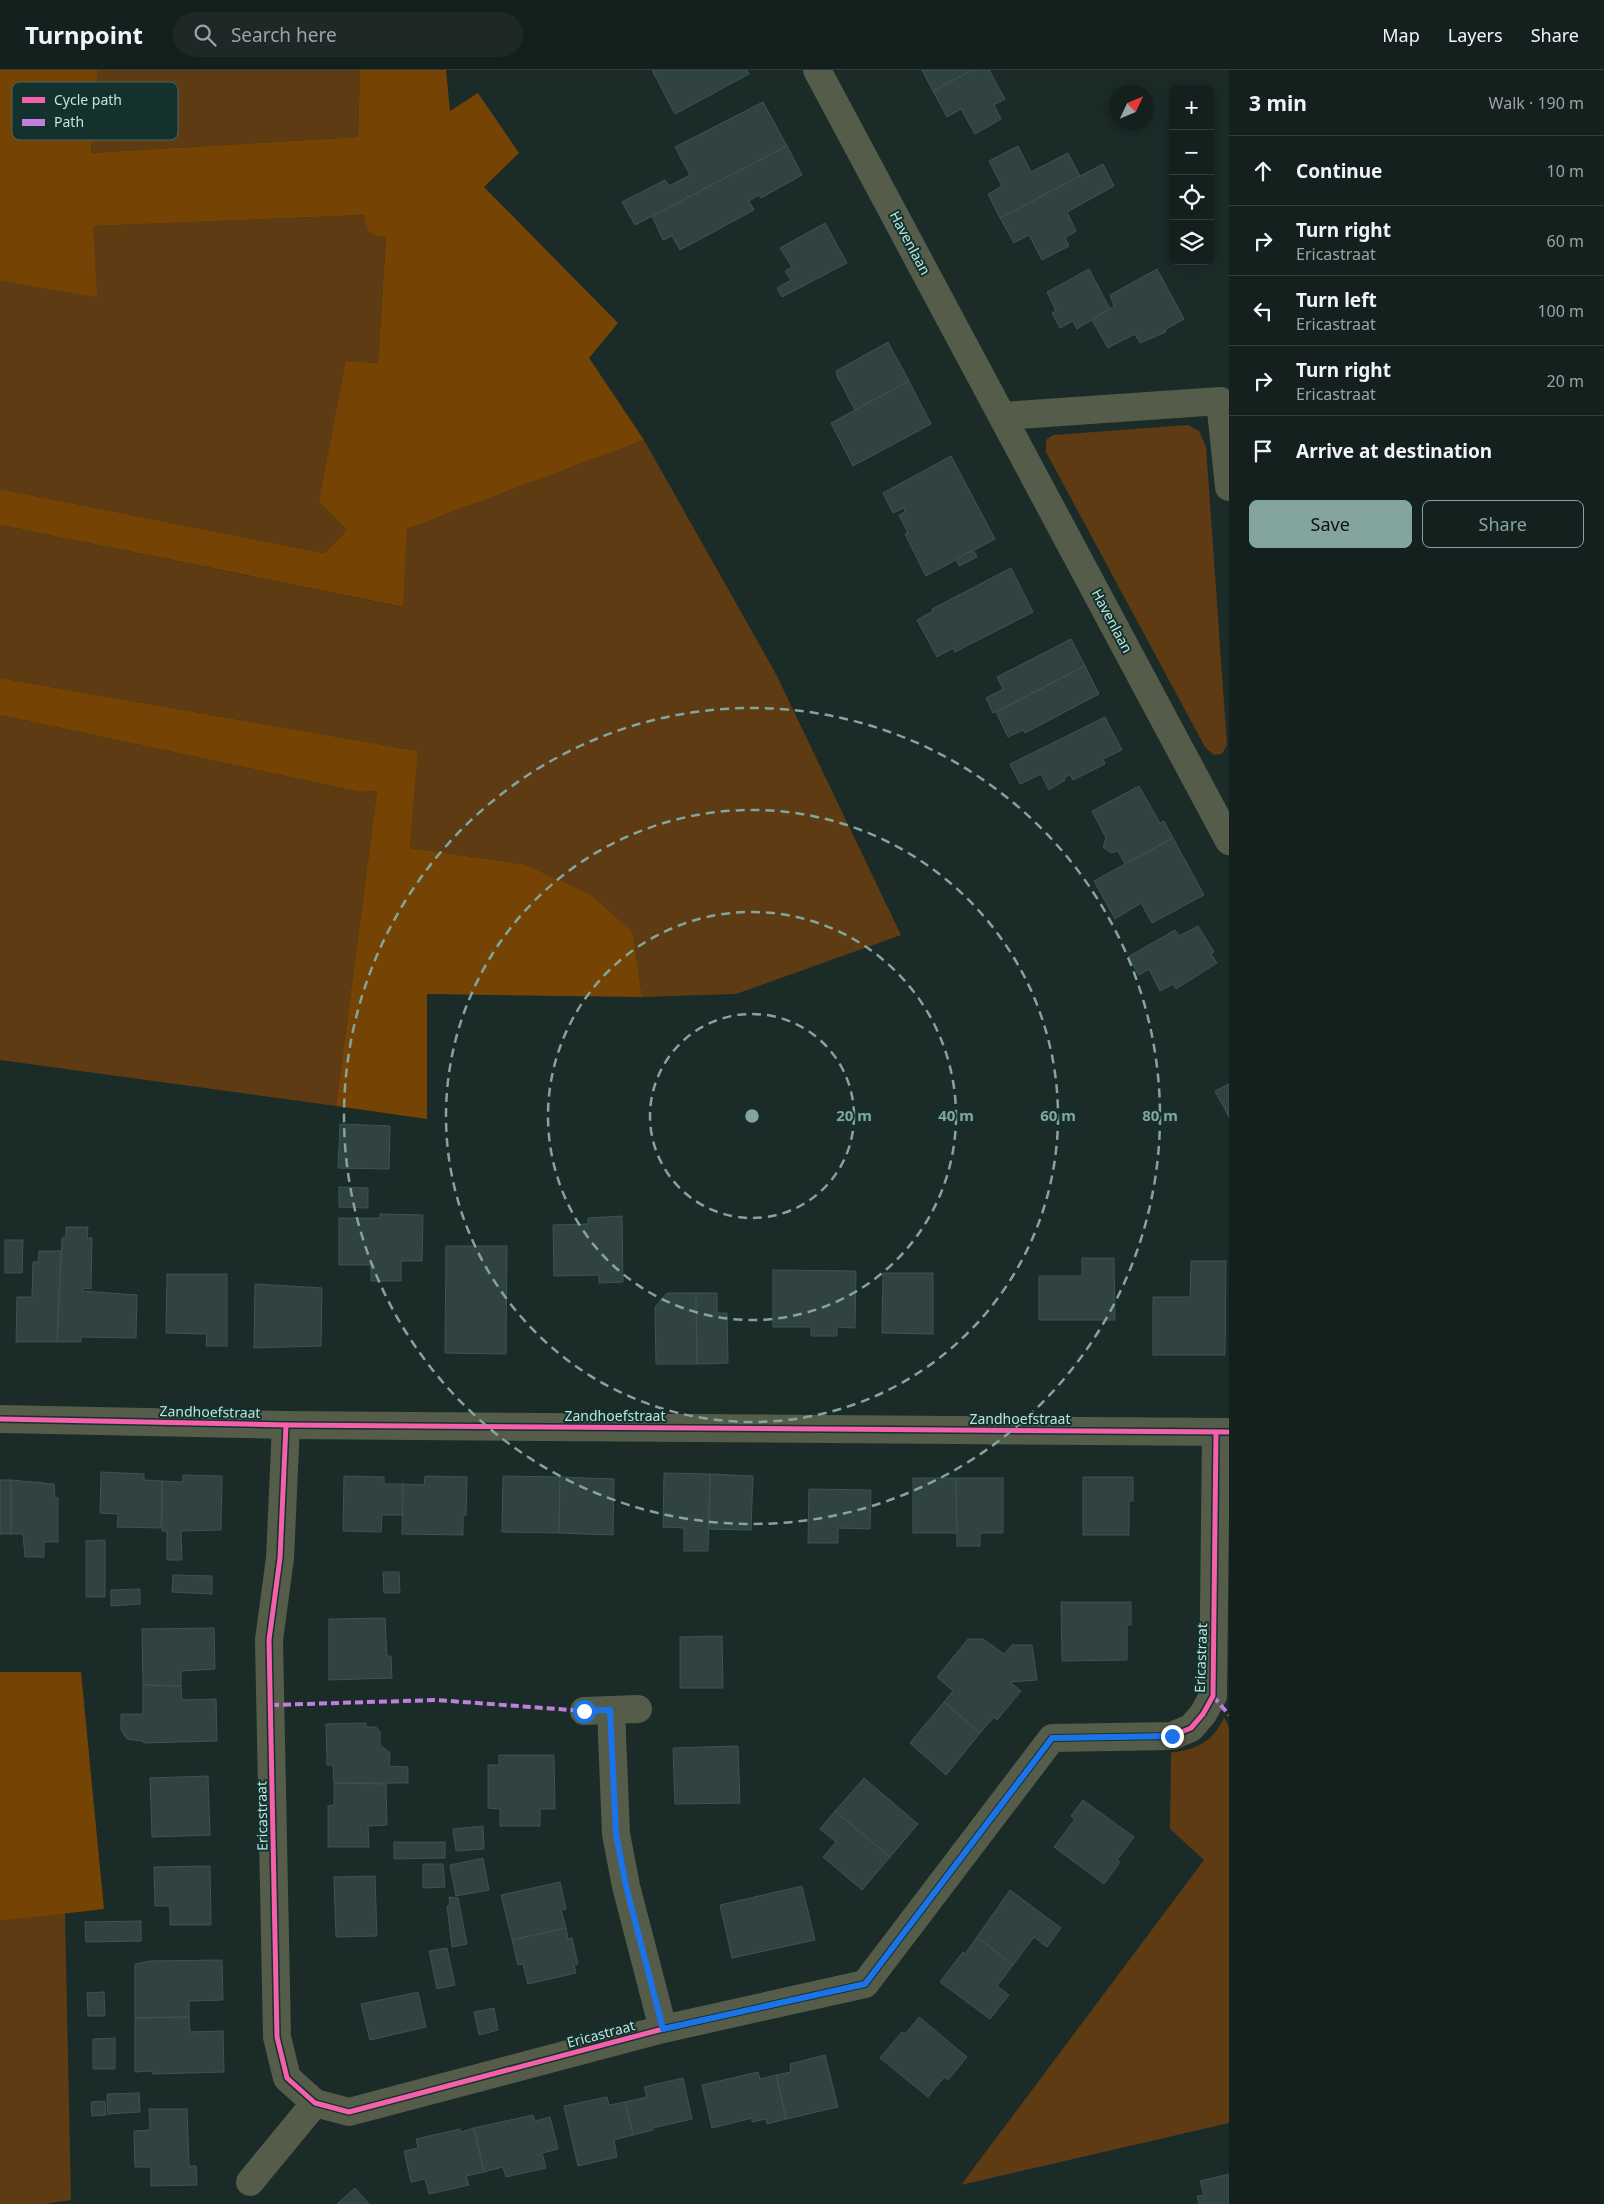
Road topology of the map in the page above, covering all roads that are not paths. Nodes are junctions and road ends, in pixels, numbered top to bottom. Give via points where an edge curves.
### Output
1 (817, 70) edge
2 (1225, 396) edge
3 (1003, 416) junction
4 (1229, 487) edge
5 (1226, 824) edge
6 (0, 1419) edge
7 (286, 1425) junction
8 (1223, 1432) edge
9 (638, 1709) dead end
10 (610, 1710) junction
11 (584, 1711) dead end
12 (663, 2029) junction
13 (315, 2103) junction
14 (250, 2182) dead end

1 - 3 street, Havenlaan
2 - 3 street
2 - 4 street
3 - 5 street, Havenlaan
6 - 7 street, Zandhoefstraat
7 - 8 street, Zandhoefstraat
7 - 13 street, Ericastraat via 280,1558 269,1640 277,2037 287,2078
8 - 12 street, Ericastraat via 1213,1696 1191,1728 1172,1736 1052,1738 865,1984
9 - 10 street
10 - 11 street
10 - 12 street via 616,1834
12 - 13 street, Ericastraat via 349,2112
13 - 14 street

